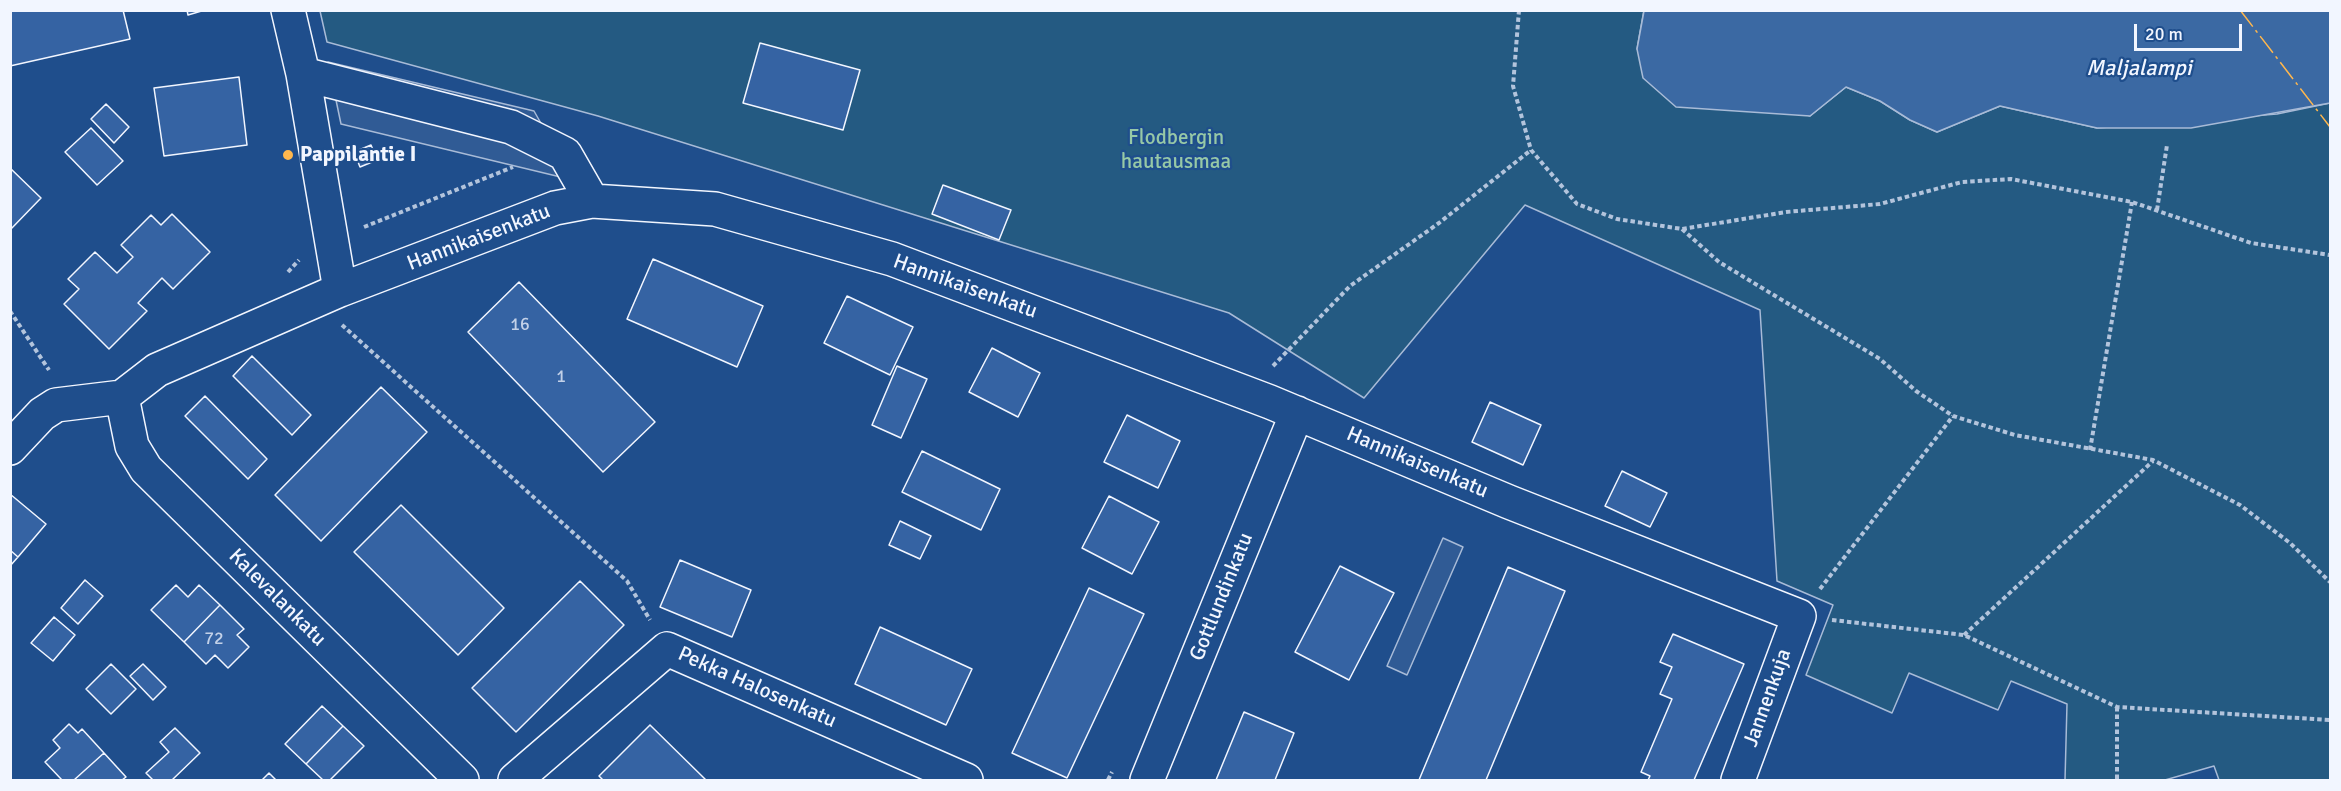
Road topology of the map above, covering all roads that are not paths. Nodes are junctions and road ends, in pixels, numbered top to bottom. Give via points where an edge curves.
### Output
1 (288, 10) edge
2 (303, 75) junction
3 (592, 201) junction
4 (331, 295) junction
5 (122, 397) junction
6 (1297, 413) junction
7 (10, 448) edge
8 (1799, 616) joint
9 (462, 780) edge
10 (515, 780) edge
11 (966, 780) edge
12 (1147, 780) edge
13 (1738, 780) edge

1 - 2 street
2 - 3 street via 511,127 565,154
2 - 4 street via 332,242
3 - 4 street, Hannikaisenkatu via 555,208
3 - 6 street, Hannikaisenkatu via 715,209 892,259
4 - 5 street, Hannikaisenkatu via 157,370
5 - 7 street via 56,405
5 - 9 street, Kalevalankatu via 132,446 146,469
6 - 8 street, Hannikaisenkatu via 1509,502
6 - 12 street, Gottlundinkatu
8 - 13 street, Jannenkuja
10 - 11 street, Pekka Halosenkatu via 667,649

